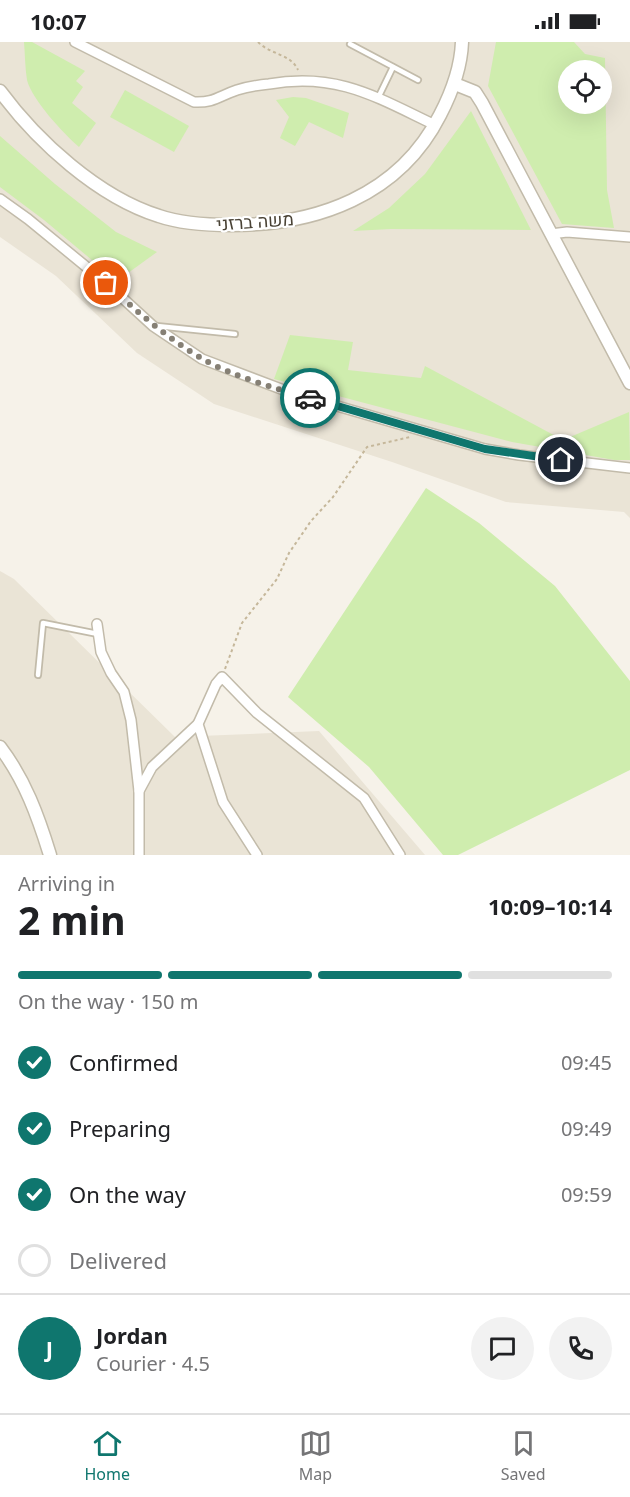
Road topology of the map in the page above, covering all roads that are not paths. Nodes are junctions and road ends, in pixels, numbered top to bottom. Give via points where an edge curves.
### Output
1 (75, 42) edge
2 (462, 42) edge
3 (350, 44) dead end
4 (393, 67) junction
5 (418, 80) dead end
6 (455, 84) junction
7 (0, 91) edge
8 (378, 98) junction
9 (435, 125) junction
10 (0, 199) edge
11 (551, 234) junction
12 (630, 237) edge
13 (153, 326) junction
14 (235, 334) dead end
15 (630, 383) edge
16 (630, 468) edge
17 (96, 624) dead end
18 (98, 634) junction
19 (38, 675) dead end
20 (198, 724) junction
21 (0, 747) edge
22 (139, 791) junction
23 (50, 855) edge
24 (139, 855) edge
25 (257, 855) edge
26 (400, 855) edge

1 - 8 street via 194,102 208,103 237,91 303,80 333,83
2 - 6 street, משה ברזני
3 - 4 lane
4 - 5 lane
4 - 8 lane
6 - 9 street, משה ברזני
6 - 11 street via 475,93 482,103
7 - 9 street, משה ברזני via 49,146 99,185 157,216 214,225 294,220 340,206 367,193 408,162
8 - 9 street
10 - 13 street via 106,283
11 - 12 street
11 - 15 street
13 - 14 lane
13 - 16 street via 202,359 289,392 485,449
17 - 18 street
18 - 19 lane via 43,623
18 - 22 street via 101,652 124,692
20 - 22 street via 152,767
20 - 25 street via 223,802
20 - 26 street via 222,677 257,713 364,798
21 - 23 street via 20,777
22 - 24 street

